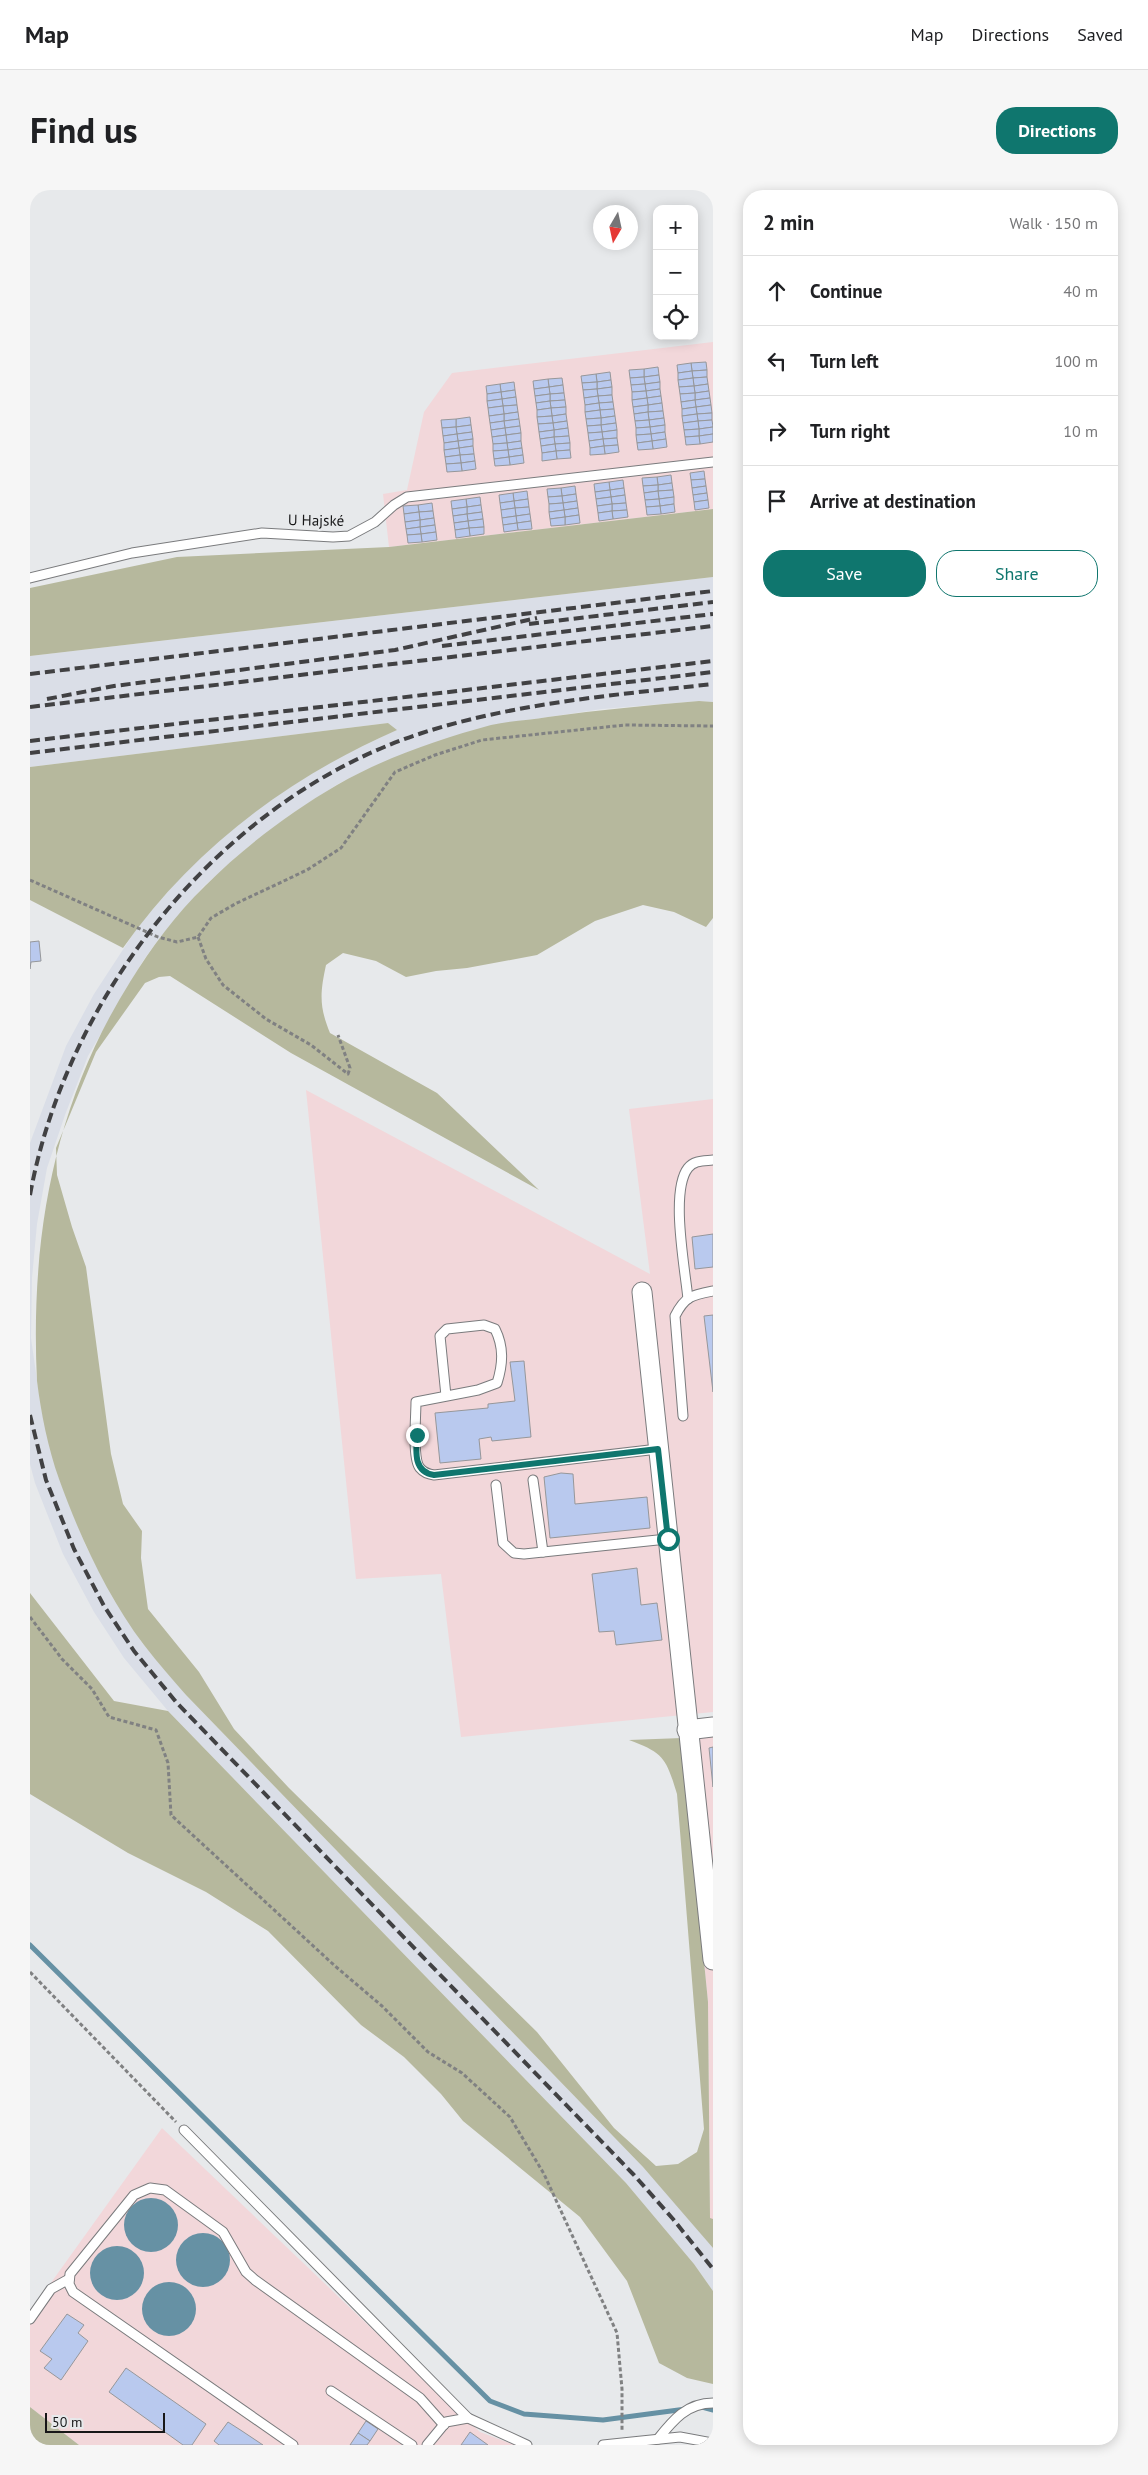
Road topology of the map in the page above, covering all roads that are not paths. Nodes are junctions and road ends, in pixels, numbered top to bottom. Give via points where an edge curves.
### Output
1 (713, 462) edge
2 (30, 578) edge
3 (713, 1160) edge
4 (713, 1291) edge
5 (642, 1292) dead end
6 (688, 1299) junction
7 (446, 1396) junction
8 (683, 1416) dead end
9 (658, 1449) junction
10 (534, 1480) dead end
11 (496, 1485) dead end
12 (668, 1539) junction
13 (543, 1552) junction
14 (713, 1727) edge
15 (687, 1730) junction
16 (713, 1960) edge
17 (184, 2130) road end
18 (69, 2279) junction
19 (30, 2319) edge
20 (331, 2391) dead end
21 (713, 2403) edge
22 (468, 2418) junction
23 (444, 2425) junction
24 (658, 2439) junction
25 (713, 2443) edge
26 (293, 2445) edge
27 (412, 2445) edge
28 (427, 2445) edge
29 (527, 2445) edge
30 (603, 2445) edge

1 - 2 lane, U Hajské via 408,497 376,522 349,536 262,533 132,553
3 - 6 lane via 688,1166 681,1180 678,1200
4 - 6 lane via 692,1295
5 - 9 street
6 - 8 lane via 681,1304 675,1316
7 - 7 lane via 497,1383 502,1366 500,1340 495,1328 484,1325 447,1329 440,1336
7 - 9 lane via 416,1402 416,1454 419,1467 426,1474
9 - 12 street
10 - 13 lane
11 - 13 lane via 503,1543 514,1553
12 - 13 lane
12 - 15 street
14 - 15 street
15 - 16 street
17 - 22 lane
18 - 19 lane via 51,2289
18 - 23 lane via 134,2194 150,2188 165,2190 224,2232 246,2272 255,2280 420,2398
18 - 26 lane via 73,2292
20 - 27 lane
21 - 24 lane via 697,2404 676,2416
22 - 23 lane
22 - 29 lane
23 - 28 lane
24 - 25 lane via 680,2437
24 - 30 lane

